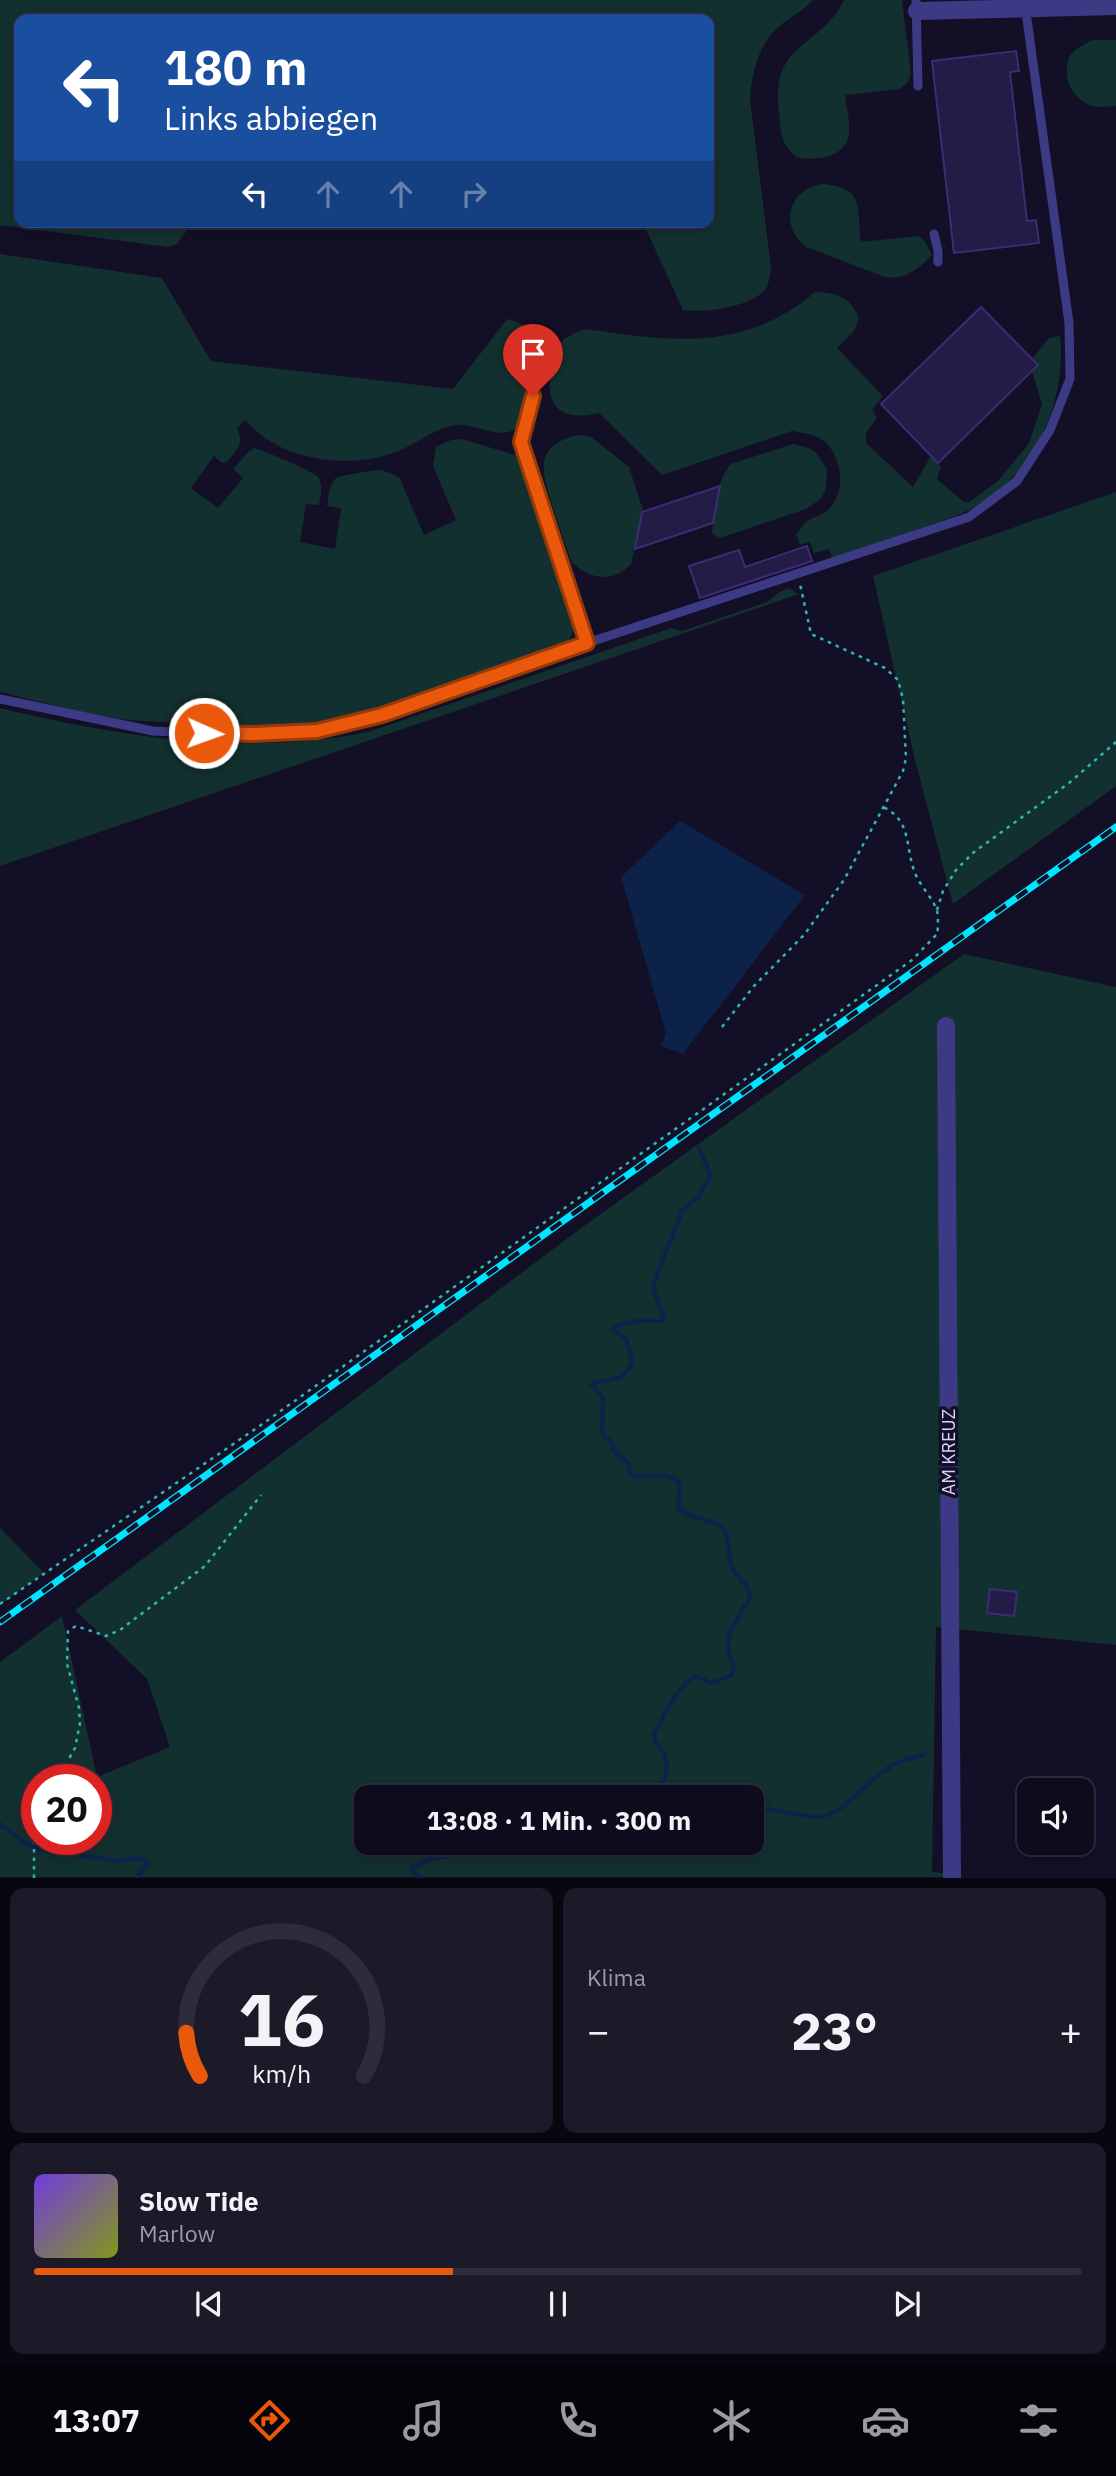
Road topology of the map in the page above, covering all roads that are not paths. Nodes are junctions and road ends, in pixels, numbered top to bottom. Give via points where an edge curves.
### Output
1 (916, 5) edge
2 (1025, 5) edge
3 (1116, 6) edge
4 (918, 86) dead end
5 (934, 234) dead end
6 (938, 262) dead end
7 (538, 373) dead end
8 (587, 643) junction
9 (0, 699) edge
10 (946, 1026) dead end
11 (952, 1878) edge

1 - 2 street
1 - 4 lane
2 - 3 street
2 - 8 lane via 1069,323 1070,379 1050,430 1017,481 969,517
5 - 6 lane
7 - 8 lane via 521,442
8 - 9 lane via 382,715 317,731 153,731
10 - 11 street, AM KREUZ

